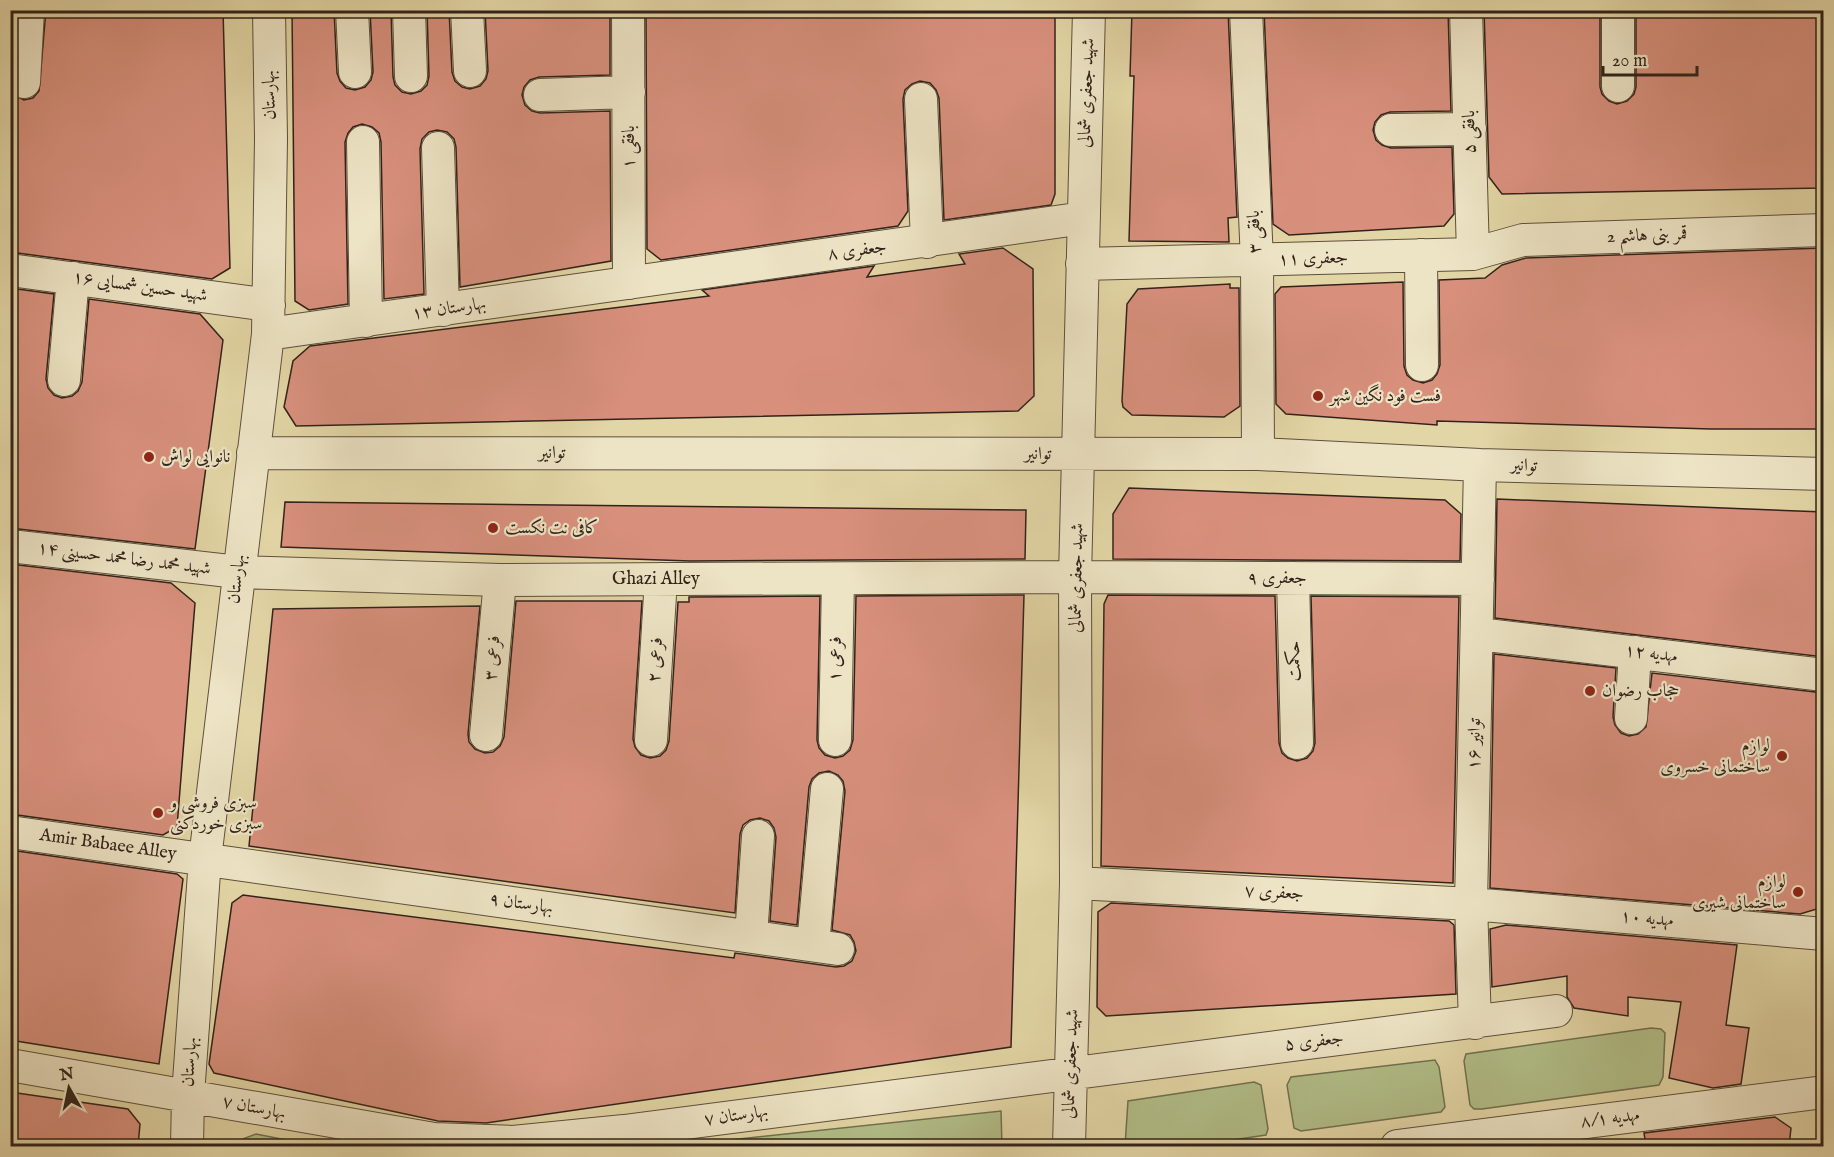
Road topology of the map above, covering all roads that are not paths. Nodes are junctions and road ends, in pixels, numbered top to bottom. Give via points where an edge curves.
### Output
1 (28, 10) edge
2 (269, 10) edge
3 (352, 10) edge
4 (410, 10) edge
5 (467, 10) edge
6 (628, 10) edge
7 (1089, 10) edge
8 (1246, 10) edge
9 (1466, 10) edge
10 (1618, 10) edge
11 (470, 71) dead end
12 (355, 72) dead end
13 (411, 76) dead end
14 (24, 82) dead end
15 (1618, 86) dead end
16 (629, 92) junction
17 (540, 95) dead end
18 (921, 99) dead end
19 (1470, 129) junction
20 (1391, 130) dead end
21 (363, 142) dead end
22 (438, 148) dead end
23 (1084, 218) junction
24 (1824, 230) edge
25 (927, 242) junction
26 (1473, 254) junction
27 (1421, 255) junction
28 (1257, 261) junction
29 (1082, 264) junction
30 (10, 270) edge
31 (73, 279) junction
32 (629, 283) junction
33 (443, 310) junction
34 (268, 319) junction
35 (366, 321) junction
36 (1422, 365) dead end
37 (64, 380) dead end
38 (253, 453) junction
39 (1080, 454) junction
40 (1258, 454) junction
41 (1480, 465) junction
42 (1824, 474) edge
43 (10, 546) edge
44 (238, 572) junction
45 (1075, 577) junction
46 (1293, 578) junction
47 (661, 579) junction
48 (838, 579) junction
49 (1478, 579) junction
50 (500, 580) junction
51 (1478, 634) junction
52 (1635, 652) junction
53 (1824, 675) edge
54 (1631, 718) dead end
55 (486, 735) dead end
56 (651, 740) dead end
57 (835, 740) dead end
58 (1297, 743) dead end
59 (827, 789) dead end
60 (10, 832) edge
61 (758, 836) dead end
62 (205, 858) junction
63 (1076, 883) junction
64 (1472, 904) junction
65 (1824, 934) edge
66 (751, 936) junction
67 (1556, 1011) dead end
68 (1475, 1023) junction
69 (10, 1065) edge
70 (1071, 1072) junction
71 (1824, 1092) edge
72 (188, 1095) junction
73 (187, 1146) edge
74 (1069, 1146) edge
75 (1397, 1146) edge

1 - 14 street
2 - 34 street, بهارستان
3 - 12 street
4 - 13 street
5 - 11 street
6 - 16 street, بافقی ۱
7 - 23 street, شهید جعفری شمالی
8 - 28 street, بافقی ۳
9 - 19 street, بافقی ۵
10 - 15 street
16 - 17 street
16 - 32 street, بافقی ۱
18 - 25 street
19 - 20 street
19 - 26 street, بافقی ۵
21 - 35 street
22 - 33 street
23 - 25 street, جعفری ۸
23 - 29 street, شهید جعفری شمالی
24 - 26 street, قمر بنی هاشم 2 via 1523,240
25 - 32 street, جعفری ۸
26 - 27 street, جعفری ۱۱
27 - 28 street, جعفری ۱۱
27 - 36 street
28 - 29 street, جعفری ۱۱
28 - 40 street, بافقی ۳
29 - 39 street, شهید جعفری شمالی
30 - 31 street, شهید حسین شمسایی ۱۶
31 - 34 street, شهید حسین شمسایی ۱۶
31 - 37 street
32 - 33 street, بهارستان ۱۳
33 - 35 street, بهارستان ۱۳
34 - 35 street, بهارستان ۱۳
34 - 38 street, بهارستان
38 - 39 street, توانیر
38 - 44 street, بهارستان
39 - 40 street, توانیر
39 - 45 street, شهید جعفری شمالی
40 - 41 street, توانیر
41 - 42 street, توانیر
41 - 49 street, توانیر ۱۶
43 - 44 street, شهید محمد رضا محمد حسینی ۱۴
44 - 50 street, Ghazi Alley
44 - 62 street, بهارستان
45 - 46 street, جعفری ۹
45 - 48 street, Ghazi Alley
45 - 63 street, شهید جعفری شمالی
46 - 49 street, جعفری ۹
46 - 58 street, حکمت
47 - 48 street, Ghazi Alley
47 - 50 street, Ghazi Alley
47 - 56 street, فرعی ۲
48 - 57 street, فرعی ۱
49 - 51 street, توانیر ۱۶
50 - 55 street, فرعی ۳
51 - 52 street, مهدیه ۱۲
51 - 64 street, توانیر ۱۶
52 - 53 street, مهدیه ۱۲
52 - 54 street
59 - 66 street, بهارستان ۹ via 825,947
60 - 62 street, Amir Babaee Alley
61 - 66 street
62 - 66 street, بهارستان ۹
62 - 72 street, بهارستان
63 - 64 street, جعفری ۷
63 - 70 street, شهید جعفری شمالی
64 - 65 street, مهدیه ۱۰
64 - 68 street, توانیر ۱۶
67 - 68 street, جعفری ۵
68 - 70 street, جعفری ۵
69 - 72 street, بهارستان ۷
70 - 72 street, بهارستان ۷ via 513,1142 434,1139
70 - 74 street, شهید جعفری شمالی
71 - 75 street, مهدیه ۸/۱
72 - 73 street, بهارستان

